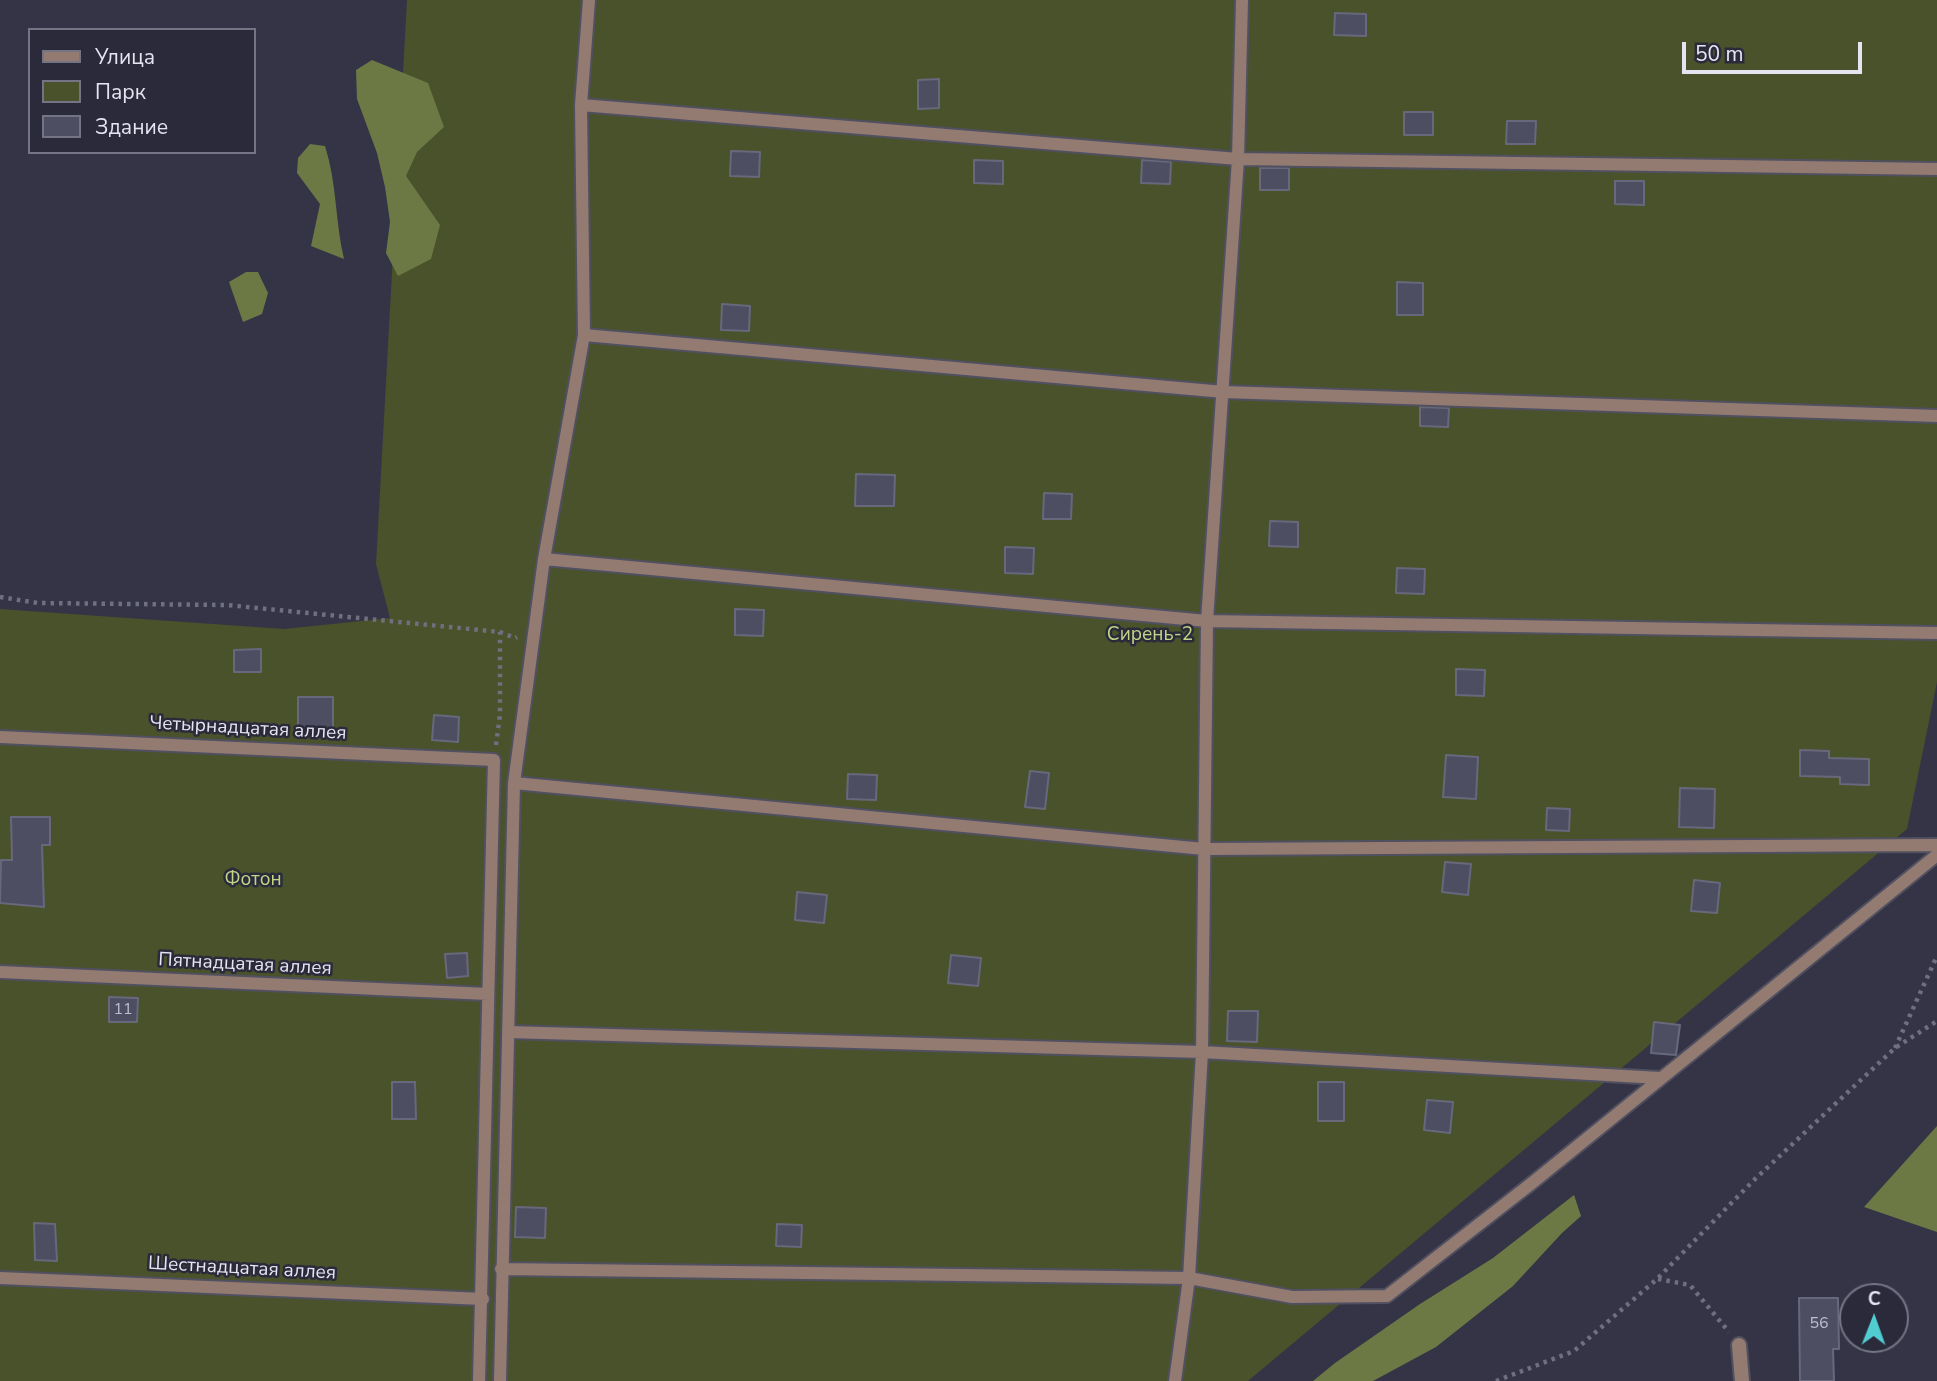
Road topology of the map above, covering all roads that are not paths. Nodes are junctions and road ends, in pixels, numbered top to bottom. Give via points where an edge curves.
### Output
1 (589, 0) edge
2 (1242, 0) edge
3 (581, 105) junction
4 (1238, 159) junction
5 (1937, 169) edge
6 (584, 335) junction
7 (1224, 392) junction
8 (1937, 416) edge
9 (544, 559) junction
10 (1207, 621) junction
11 (1937, 633) edge
12 (0, 737) edge
13 (514, 783) junction
14 (1937, 845) edge
15 (1204, 849) junction
16 (1937, 855) edge
17 (0, 972) edge
18 (488, 994) junction
19 (508, 1031) junction
20 (1202, 1052) junction
21 (1660, 1078) junction
22 (502, 1269) junction
23 (0, 1278) edge
24 (1189, 1278) junction
25 (482, 1299) junction
26 (1740, 1345) road end
27 (479, 1381) edge
28 (500, 1381) edge
29 (1175, 1381) edge
30 (1742, 1381) edge

1 - 3 lane
2 - 4 lane
3 - 4 lane
3 - 6 lane
4 - 5 lane
4 - 7 lane
6 - 7 lane
6 - 9 lane
7 - 8 lane
7 - 10 lane
9 - 10 lane
9 - 13 lane
10 - 11 lane
10 - 15 lane
12 - 18 lane, Четырнадцатая аллея via 494,760
13 - 15 lane
13 - 19 lane
14 - 15 lane
15 - 20 lane
16 - 21 lane
17 - 18 lane, Пятнадцатая аллея
18 - 25 lane
19 - 20 lane
19 - 22 lane
20 - 21 lane
20 - 24 lane
21 - 24 lane via 1387,1296 1292,1297
22 - 24 lane
22 - 28 lane
23 - 25 lane, Шестнадцатая аллея
24 - 29 lane
25 - 27 lane
26 - 30 street

